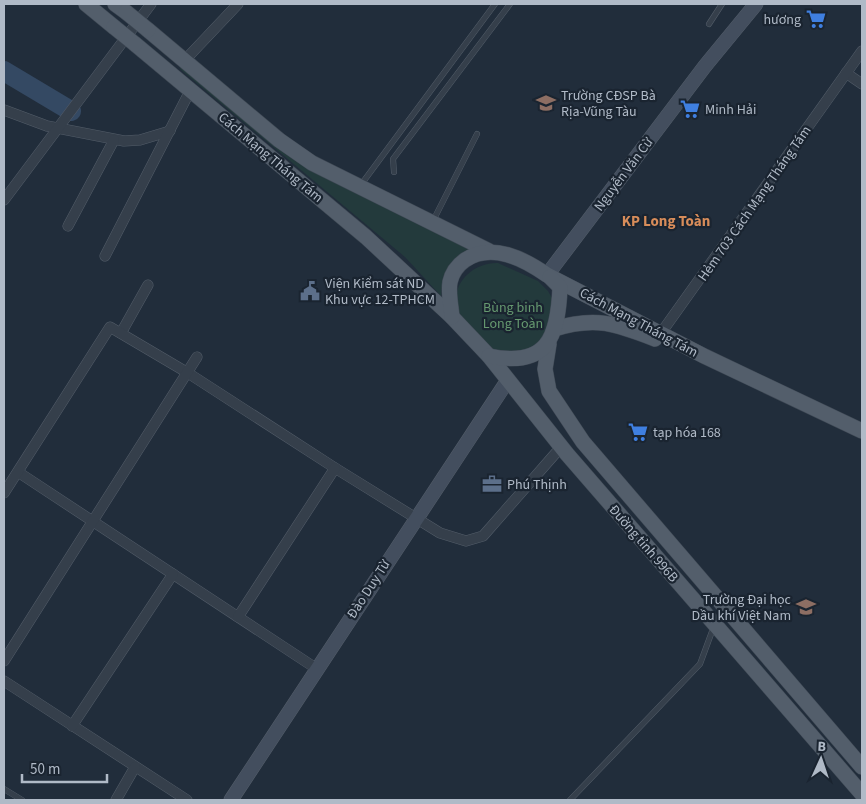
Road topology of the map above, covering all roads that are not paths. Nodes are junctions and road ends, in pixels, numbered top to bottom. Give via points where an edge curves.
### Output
1 (86, 4) edge
2 (151, 4) edge
3 (238, 4) edge
4 (495, 4) edge
5 (510, 4) edge
6 (722, 4) edge
7 (756, 4) edge
8 (120, 8) edge
9 (709, 24) dead end
10 (862, 50) edge
11 (185, 60) junction
12 (846, 73) junction
13 (862, 84) edge
14 (191, 89) junction
15 (4, 110) edge
16 (59, 128) junction
17 (170, 132) junction
18 (477, 134) dead end
19 (114, 140) junction
20 (394, 172) dead end
21 (360, 186) junction
22 (4, 200) edge
23 (432, 224) junction
24 (68, 226) dead end
25 (489, 251) junction
26 (105, 256) dead end
27 (547, 275) junction
28 (148, 285) dead end
29 (452, 317) junction
30 (554, 329) junction
31 (121, 333) junction
32 (661, 333) junction
33 (549, 344) junction
34 (489, 356) junction
35 (704, 356) junction
36 (198, 357) dead end
37 (188, 373) junction
38 (508, 380) junction
39 (862, 431) edge
40 (583, 442) junction
41 (564, 451) junction
42 (335, 468) junction
43 (18, 472) junction
44 (4, 493) edge
45 (416, 517) junction
46 (93, 522) junction
47 (173, 574) junction
48 (238, 617) junction
49 (715, 624) junction
50 (4, 661) edge
51 (317, 669) junction
52 (4, 681) edge
53 (72, 726) junction
54 (136, 767) junction
55 (862, 767) edge
56 (4, 789) edge
57 (862, 794) edge
58 (22, 800) edge
59 (116, 800) edge
60 (187, 800) edge
61 (231, 800) edge
62 (570, 800) edge

1 - 14 main road, Cách Mạng Tháng Tám, bridge
2 - 16 street
3 - 11 street
4 - 21 lane
5 - 20 lane via 393,159
6 - 9 lane
7 - 27 street, Nguyễn Văn Cừ via 705,66
8 - 11 main road, Cách Mạng Tháng Tám, bridge
10 - 12 street, Hẻm 703 Cách Mạng Tháng Tám
11 - 21 main road, Cách Mạng Tháng Tám via 279,140 312,163
12 - 13 street
12 - 32 street, Hẻm 703 Cách Mạng Tháng Tám
14 - 17 street
14 - 29 main road, Cách Mạng Tháng Tám via 366,237
15 - 16 street
16 - 19 street
16 - 22 street
17 - 19 street via 140,140
17 - 26 street
18 - 23 lane
19 - 24 street
21 - 23 main road, Cách Mạng Tháng Tám
23 - 25 main road, Cách Mạng Tháng Tám
25 - 27 main road via 530,263
25 - 29 main road via 472,255 455,270 450,282
27 - 30 main road via 560,287
27 - 32 main road, Cách Mạng Tháng Tám
28 - 31 street
29 - 34 main road
30 - 33 main road
30 - 35 main road, Cách Mạng Tháng Tám via 584,321 601,321
31 - 37 street
31 - 43 street via 110,327
32 - 35 main road, Cách Mạng Tháng Tám
33 - 34 main road via 532,355 517,358
33 - 40 main road, Đường tỉnh 996B via 544,369 549,391
34 - 38 main road, Đường tỉnh 996B
35 - 39 main road, Cách Mạng Tháng Tám
36 - 37 street
37 - 42 street
37 - 46 street
38 - 41 main road, Đường tỉnh 996B
38 - 45 street, Đào Duy Từ
40 - 41 main road
40 - 55 main road, Đường tỉnh 996B
41 - 45 street via 483,536 466,541 440,533
41 - 49 main road, Đường tỉnh 996B
42 - 45 street
42 - 48 street
43 - 44 street
43 - 46 street
45 - 51 street, Đào Duy Từ
46 - 47 street
46 - 50 street
47 - 48 street
47 - 53 street
48 - 51 street
49 - 57 main road, Đường tỉnh 996B
49 - 62 lane via 700,664
51 - 61 street, Đào Duy Từ
52 - 53 street
53 - 54 street
54 - 59 street
54 - 60 street
56 - 58 lane

